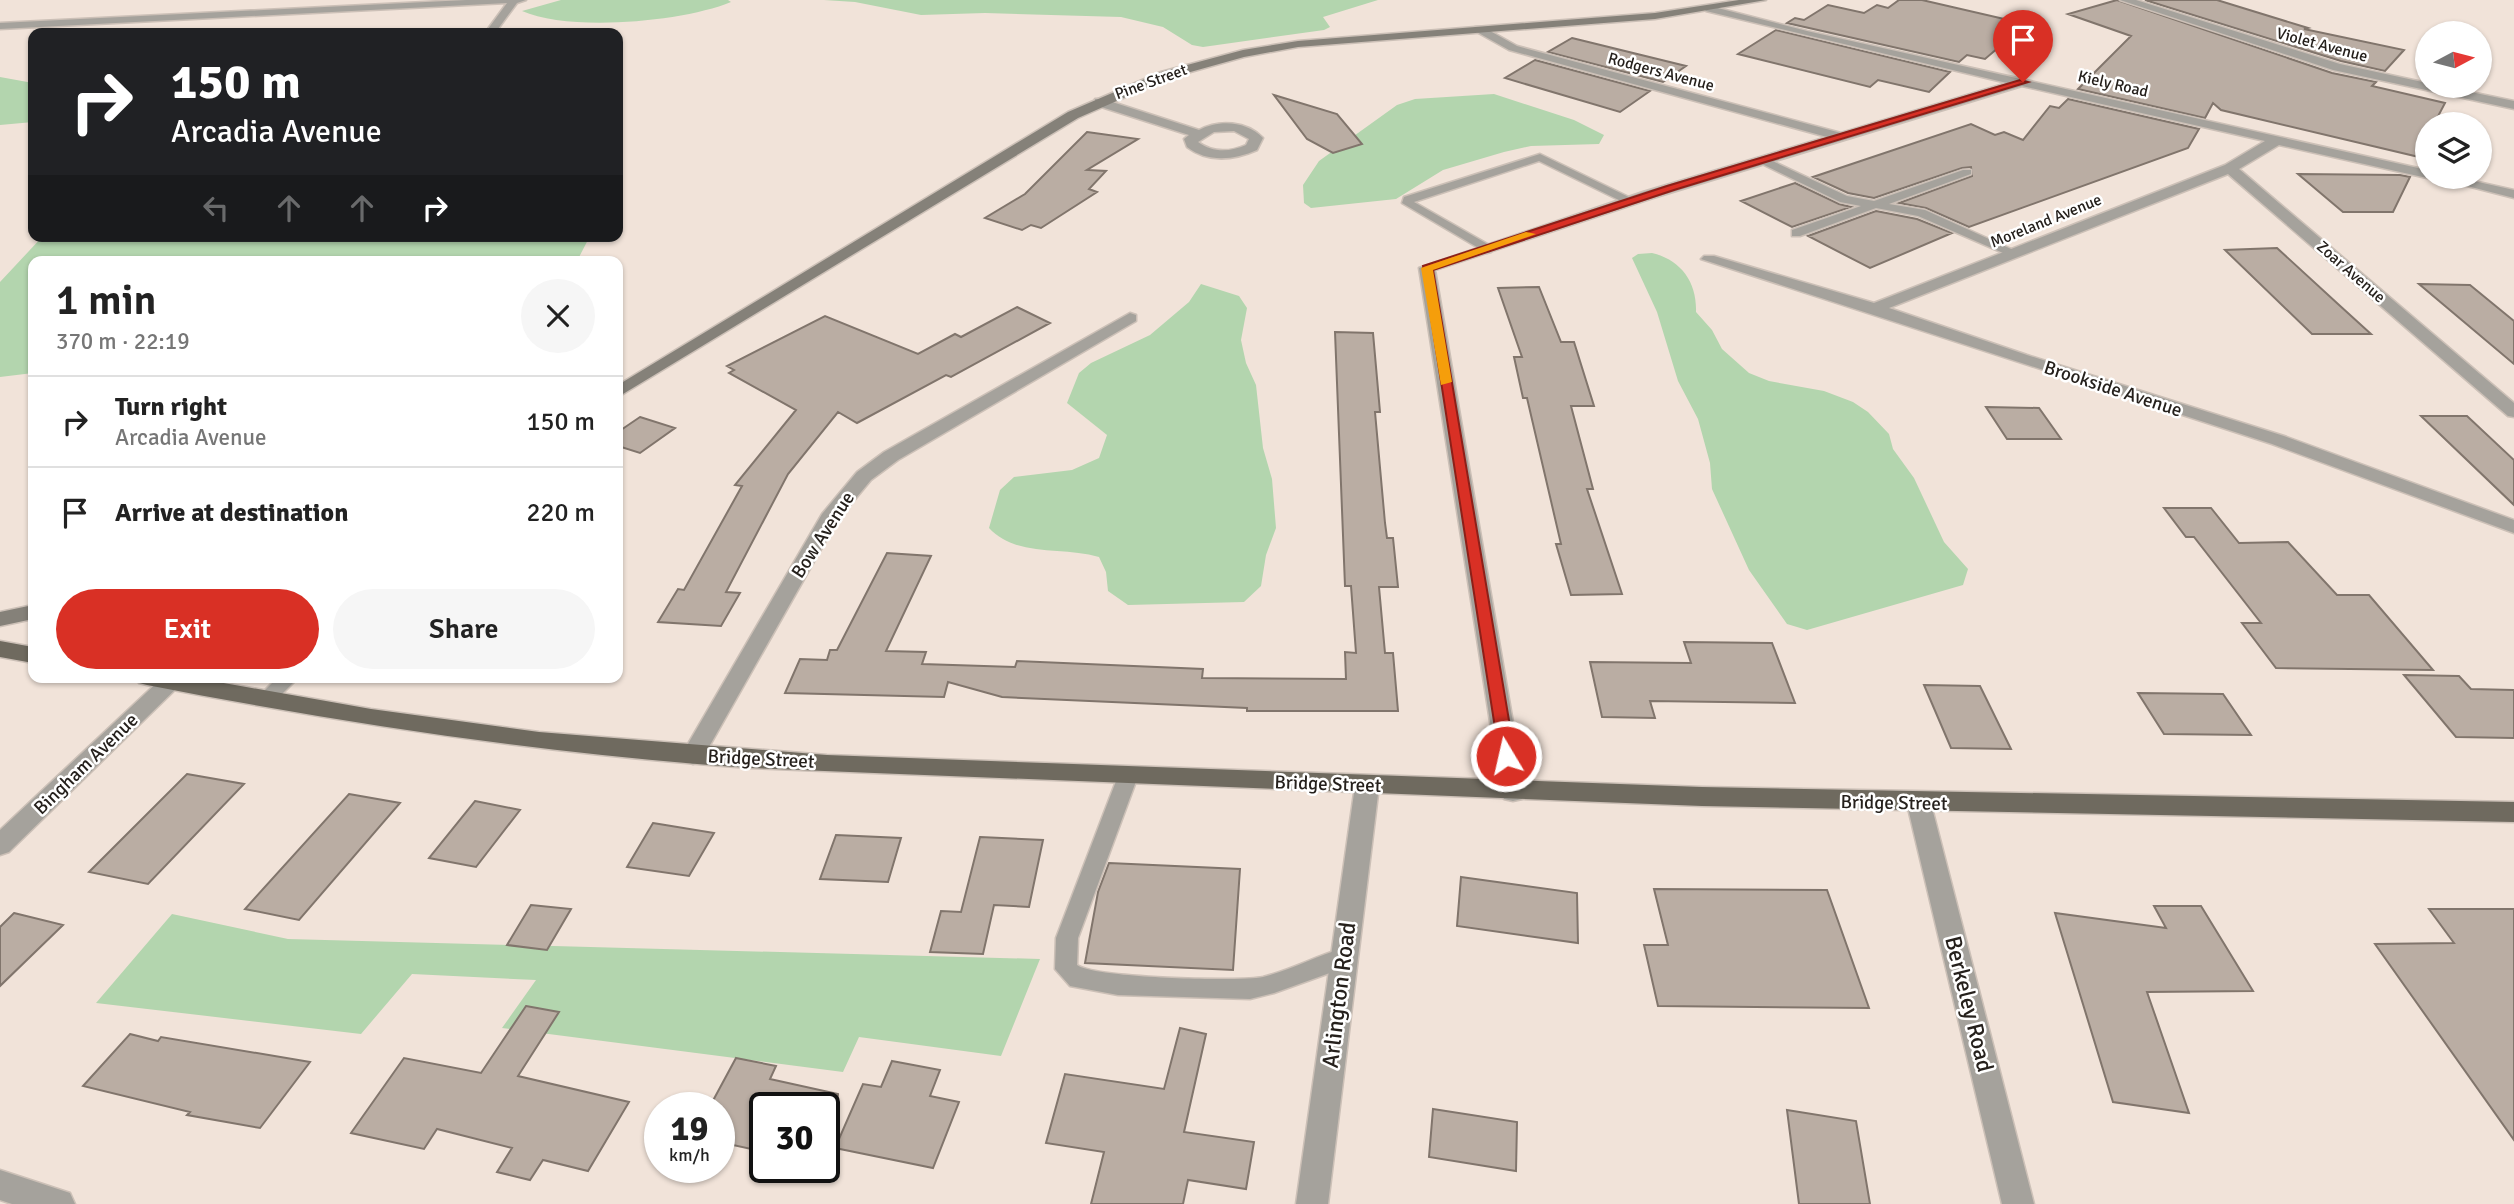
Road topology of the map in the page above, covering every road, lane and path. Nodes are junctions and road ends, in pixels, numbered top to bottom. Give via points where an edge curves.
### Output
1 (1761, 0) edge
2 (2125, 0) edge
3 (517, 1) edge
4 (1710, 9) junction
5 (0, 26) edge
6 (494, 28) edge
7 (1479, 29) junction
8 (2023, 82) junction
9 (1099, 102) junction
10 (2514, 104) edge
11 (1196, 133) dead end
12 (1838, 136) junction
13 (2277, 140) junction
14 (1762, 160) junction
15 (2230, 168) junction
16 (2415, 171) edge
17 (1967, 172) dead end
18 (2492, 189) edge
19 (2514, 194) edge
20 (1631, 201) junction
21 (1876, 205) junction
22 (1796, 233) dead end
23 (1487, 248) junction
24 (2014, 253) junction
25 (1709, 259) dead end
26 (1875, 307) junction
27 (1130, 318) dead end
28 (623, 389) edge
29 (2514, 412) edge
30 (2514, 527) edge
31 (28, 613) edge
32 (0, 619) edge
33 (0, 649) edge
34 (28, 654) edge
35 (171, 683) edge
36 (177, 683) edge
37 (283, 683) edge
38 (265, 699) junction
39 (693, 755) junction
40 (1128, 776) junction
41 (1367, 786) junction
42 (1513, 792) junction
43 (1919, 804) junction
44 (2514, 812) edge
45 (0, 845) edge
46 (1344, 958) junction
47 (0, 1185) edge
48 (59, 1204) edge
49 (1312, 1204) edge
50 (2018, 1204) edge

1 - 4 street, Pine Street
2 - 10 street, Violet Avenue via 2337,67
3 - 5 lane
3 - 6 lane
4 - 7 street, Pine Street
4 - 8 street, Kiely Road
7 - 9 street, Pine Street via 1350,38 1256,51 1165,75
7 - 12 street, Rodgers Avenue via 1513,48
8 - 12 street
8 - 13 street, Kiely Road
9 - 11 street
9 - 28 street, Pine Street
12 - 14 street
13 - 15 street
13 - 16 street, Kiely Road
14 - 20 street
14 - 21 lane via 1844,199
15 - 24 street, Moreland Avenue
15 - 29 street, Zoar Avenue
17 - 21 lane
18 - 19 street
20 - 23 street
20 - 23 lane via 1540,157 1408,200
21 - 22 lane
21 - 24 lane via 1921,213
23 - 42 street via 1427,268
24 - 26 street, Moreland Avenue
25 - 26 street, Brookside Avenue
26 - 30 street, Brookside Avenue via 2336,460
27 - 39 street, Bow Avenue via 864,476 829,518
31 - 32 street
33 - 34 main road
35 - 45 street, Bingham Avenue
36 - 38 main road, Bridge Street
37 - 38 lane
38 - 39 main road, Bridge Street via 494,736
39 - 40 main road, Bridge Street
40 - 41 main road, Bridge Street
40 - 46 lane via 1067,938 1066,969 1078,979 1118,985 1250,989
41 - 42 main road, Bridge Street
41 - 46 street, Arlington Road
42 - 43 main road, Bridge Street
43 - 44 main road, Bridge Street
43 - 50 street, Berkeley Road
46 - 49 street, Arlington Road
47 - 48 street

